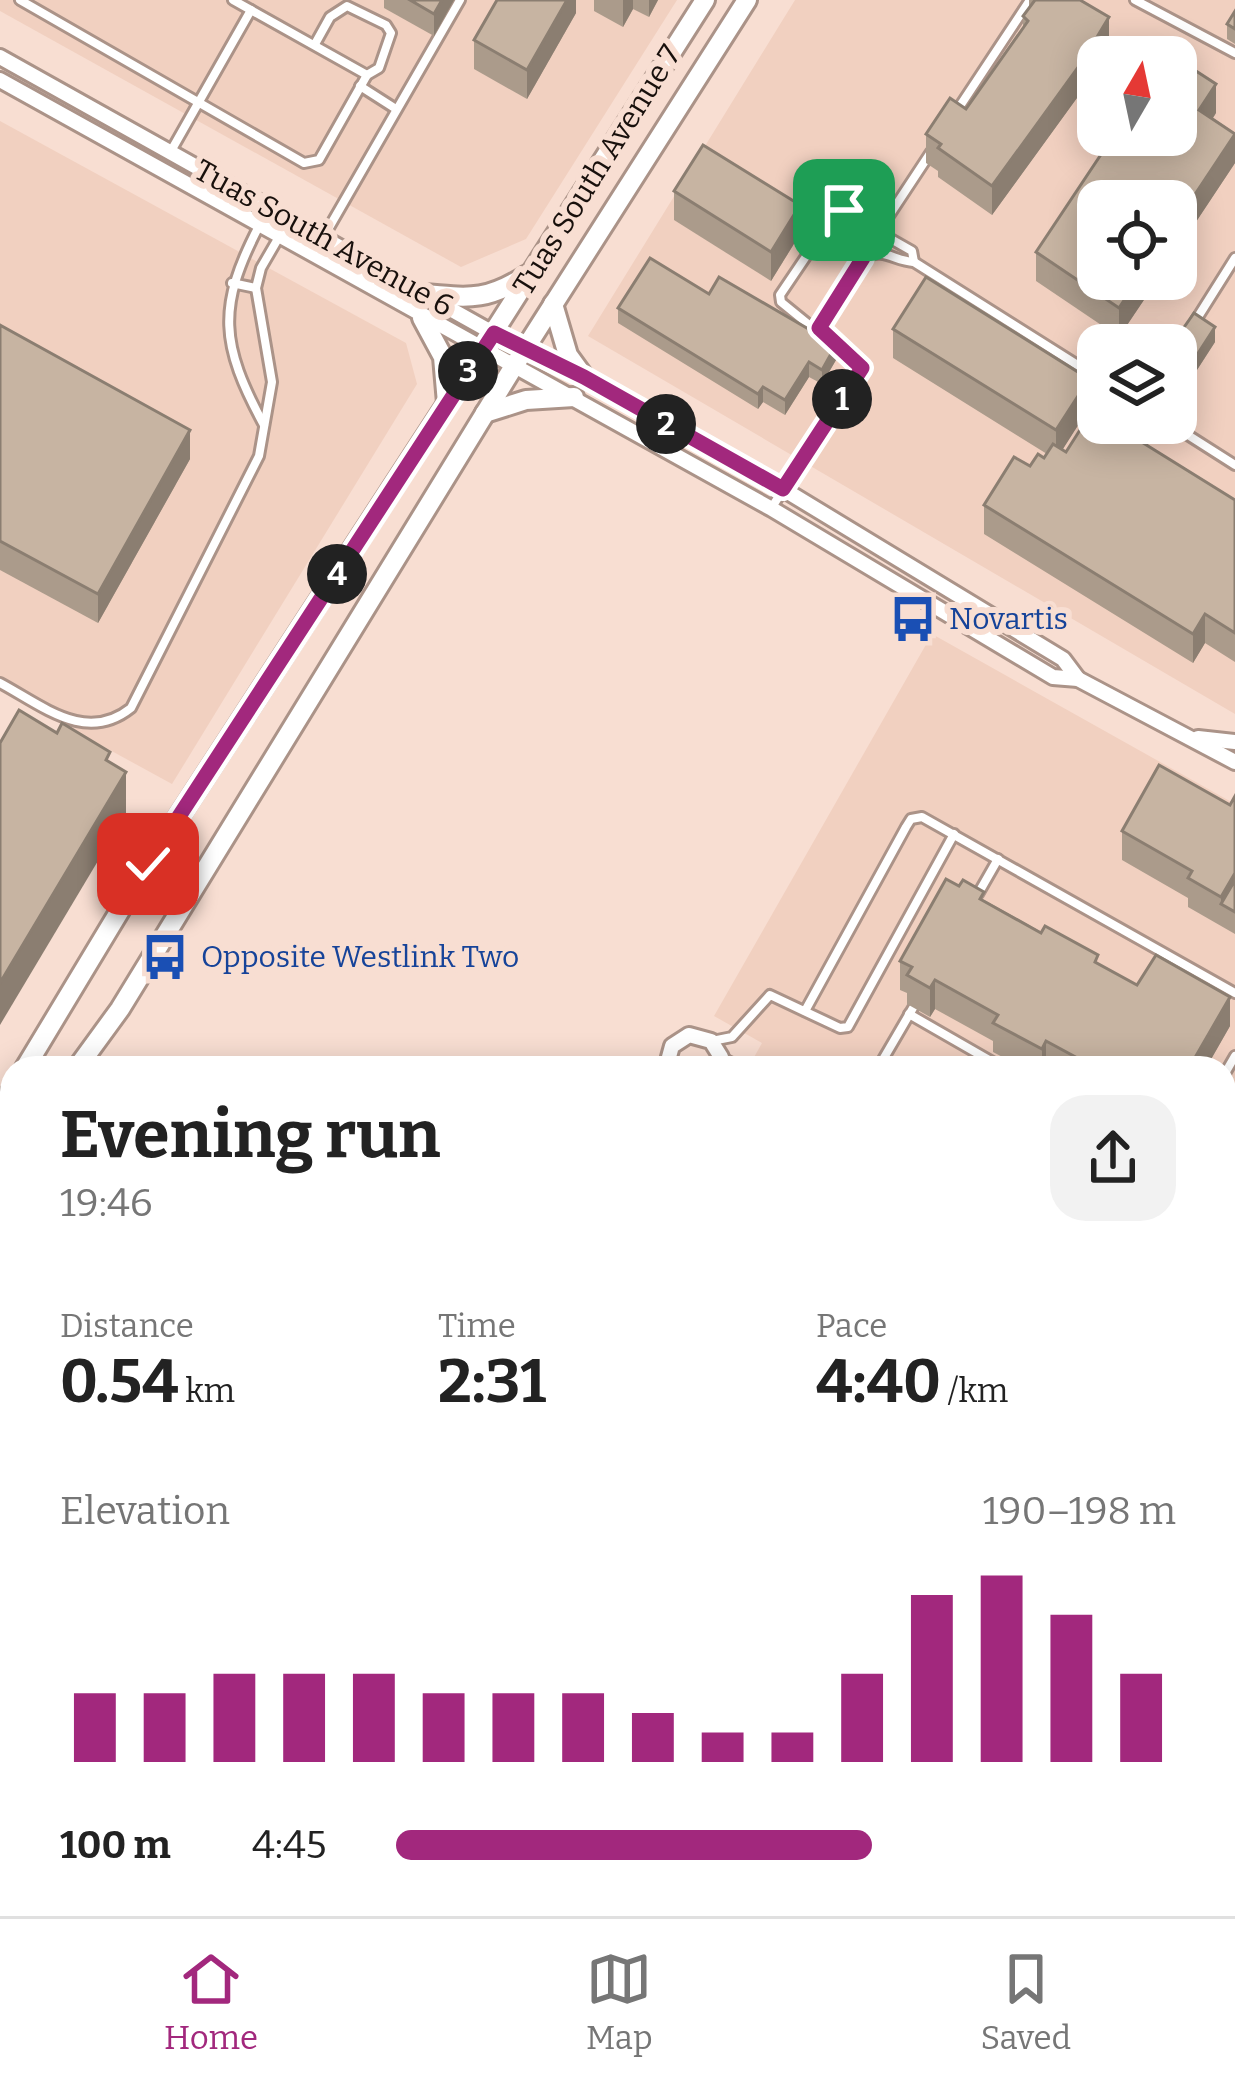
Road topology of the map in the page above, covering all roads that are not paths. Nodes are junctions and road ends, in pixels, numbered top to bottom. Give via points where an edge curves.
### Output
1 (20, 0) edge
2 (233, 0) edge
3 (460, 0) edge
4 (705, 0) edge
5 (747, 0) edge
6 (1030, 0) edge
7 (1135, 0) edge
8 (251, 10) junction
9 (315, 44) junction
10 (1235, 53) edge
11 (0, 57) edge
12 (367, 75) junction
13 (0, 80) edge
14 (360, 86) junction
15 (200, 102) junction
16 (396, 109) junction
17 (954, 116) edge
18 (942, 135) edge
19 (170, 152) junction
20 (868, 224) junction
21 (259, 226) junction
22 (879, 231) junction
23 (279, 237) junction
24 (323, 238) junction
25 (863, 258) junction
26 (1235, 258) edge
27 (914, 262) junction
28 (530, 272) junction
29 (232, 284) junction
30 (256, 287) junction
31 (424, 294) junction
32 (553, 304) junction
33 (422, 317) junction
34 (1194, 324) edge
35 (819, 328) junction
36 (494, 333) junction
37 (526, 347) junction
38 (482, 350) junction
39 (1077, 365) edge
40 (514, 366) junction
41 (584, 377) junction
42 (574, 397) junction
43 (447, 403) junction
44 (485, 413) junction
45 (265, 426) junction
46 (1197, 441) edge
47 (1235, 465) edge
48 (783, 489) junction
49 (772, 508) junction
50 (1078, 679) junction
51 (0, 683) edge
52 (1187, 737) junction
53 (1235, 742) edge
54 (1235, 762) edge
55 (954, 834) junction
56 (998, 859) junction
57 (968, 912) edge
58 (1235, 993) edge
59 (806, 1011) junction
60 (711, 1041) junction
61 (32, 1056) edge
62 (85, 1056) edge
63 (669, 1056) edge
64 (717, 1056) edge
65 (885, 1056) edge
66 (984, 1056) edge

1 - 15 lane
2 - 8 lane
3 - 16 lane
4 - 28 street, Tuas South Avenue 7
5 - 32 street, Tuas South Avenue 7
6 - 17 lane
7 - 10 lane
8 - 9 lane
8 - 15 lane
9 - 12 lane
9 - 12 lane via 347,6 386,25 389,47
11 - 19 street, Tuas South Avenue 6
12 - 14 lane
13 - 21 street, Tuas South Avenue 6
14 - 15 lane via 313,164
14 - 16 lane
15 - 19 lane
16 - 24 lane
18 - 22 lane
19 - 24 street, Tuas South Avenue 6
20 - 22 lane
20 - 25 lane
20 - 35 lane via 834,211 778,297
21 - 23 street, Tuas South Avenue 6
21 - 29 lane
22 - 27 lane via 912,251
23 - 30 lane
23 - 33 street, Tuas South Avenue 6
24 - 31 street, Tuas South Avenue 6
25 - 27 lane via 887,253
25 - 35 lane
26 - 34 lane
27 - 39 lane
28 - 31 street via 482,298
28 - 36 street, Tuas South Avenue 7
29 - 30 lane
29 - 45 lane via 230,335
30 - 45 lane via 272,382
31 - 36 street, Tuas South Avenue 6
32 - 37 street, Tuas South Avenue 7
32 - 41 street via 568,356
33 - 38 street, Tuas South Avenue 6
33 - 43 street via 443,357
35 - 48 lane via 862,368
36 - 37 street, Tuas South Avenue 6
36 - 38 street, Tuas South Avenue 7
37 - 40 street, Tuas South Avenue 7
37 - 41 street, Tuas South Avenue 6
38 - 40 street, Tuas South Avenue 6
38 - 43 street, Tuas South Avenue 7
40 - 42 street, Tuas South Avenue 6
40 - 44 street, Tuas South Avenue 7
41 - 48 street, Tuas South Avenue 6
42 - 44 street
42 - 49 street, Tuas South Avenue 6
43 - 61 street, Tuas South Avenue 7
44 - 62 street, Tuas South Avenue 7
45 - 51 lane via 259,456 131,708 88,724
46 - 47 lane
48 - 49 lane
48 - 50 street, Tuas South Avenue 6 via 1064,659
49 - 50 street, Tuas South Avenue 6 via 1053,676
50 - 52 street, Tuas South Avenue 6
52 - 53 street
52 - 54 street, Tuas South Avenue 6
55 - 56 lane
55 - 59 lane via 851,1024 840,1028
55 - 59 lane via 911,819
56 - 57 lane
56 - 58 lane
59 - 60 lane via 770,995 732,1037
60 - 63 street via 689,1035
60 - 64 street
65 - 66 lane via 911,1011

